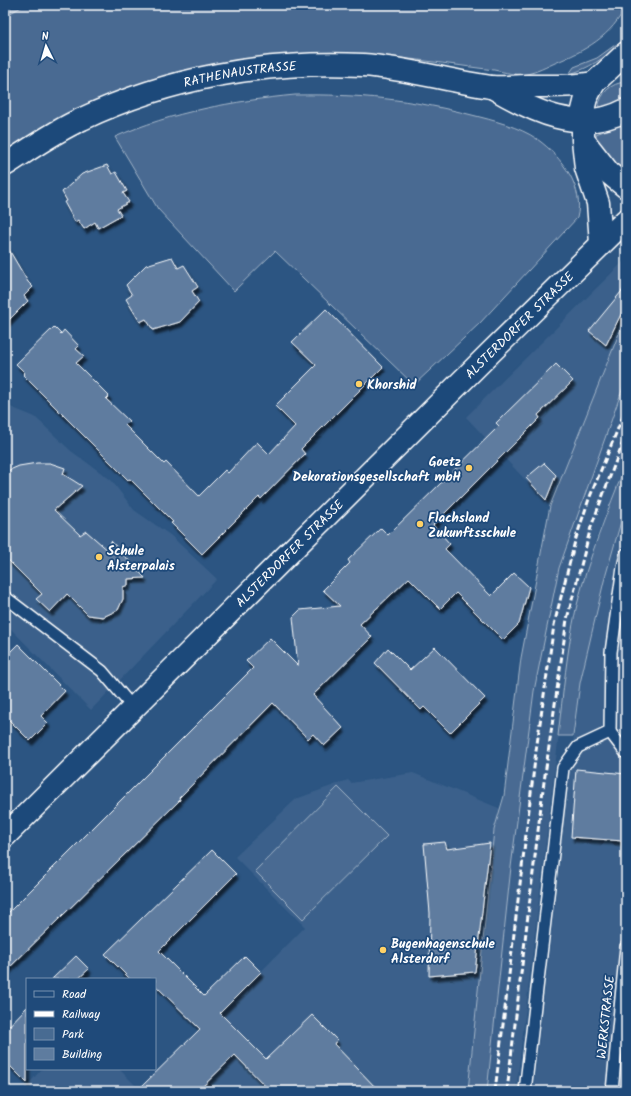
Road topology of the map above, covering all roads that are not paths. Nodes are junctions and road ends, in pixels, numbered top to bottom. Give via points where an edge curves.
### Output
1 (626, 53) edge
2 (610, 75) edge
3 (492, 87) junction
4 (626, 110) edge
5 (583, 130) junction
6 (5, 165) edge
7 (626, 187) edge
8 (626, 220) edge
9 (602, 243) junction
10 (626, 554) edge
11 (5, 597) edge
12 (134, 709) junction
13 (610, 732) junction
14 (626, 752) edge
15 (5, 836) edge
16 (626, 947) edge
17 (525, 1091) edge
18 (612, 1091) edge

1 - 2 street
2 - 3 street, RATHENAUSTRASSE via 572,87
2 - 5 street via 586,98
3 - 5 street, RATHENAUSTRASSE via 524,106
3 - 6 street, RATHENAUSTRASSE via 363,65 296,66 226,73 171,85 126,100 81,119
4 - 5 street, RATHENAUSTRASSE via 618,115 597,120
5 - 7 street via 609,173
5 - 9 street via 586,168 598,203
8 - 9 street, ALSTERDORFER STRASSE
9 - 12 street, ALSTERDORFER STRASSE
10 - 13 lane via 611,652
11 - 12 lane via 102,670
12 - 15 street, ALSTERDORFER STRASSE
13 - 14 lane
13 - 17 lane via 578,747 564,768
16 - 18 lane, WERKSTRASSE

